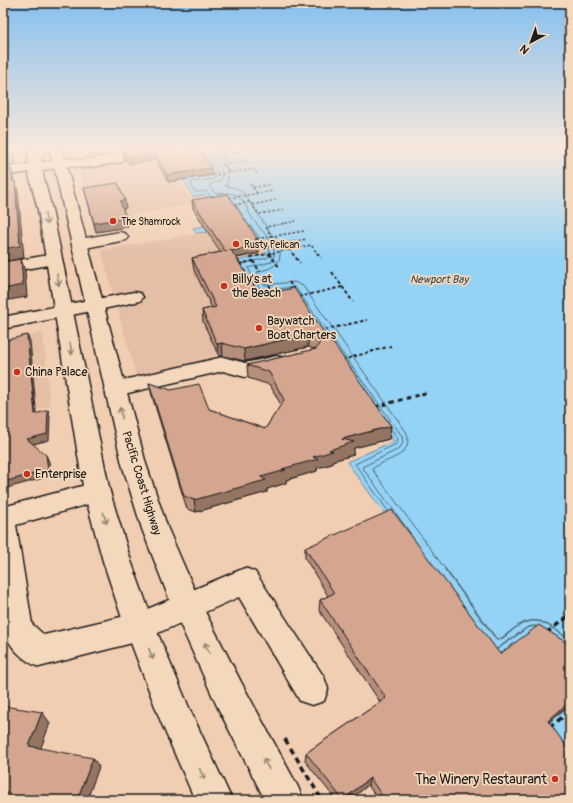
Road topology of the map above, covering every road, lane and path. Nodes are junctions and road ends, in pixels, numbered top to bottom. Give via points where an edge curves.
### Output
1 (40, 185) edge
2 (69, 185) edge
3 (251, 185) edge
4 (265, 185) edge
5 (253, 187) dead end
6 (274, 191) dead end
7 (257, 193) junction
8 (222, 199) edge
9 (276, 200) dead end
10 (234, 205) edge
11 (252, 205) junction
12 (284, 210) dead end
13 (296, 221) dead end
14 (304, 231) dead end
15 (120, 237) dead end
16 (272, 237) junction
17 (306, 239) dead end
18 (257, 240) edge
19 (80, 244) junction
20 (263, 248) dead end
21 (289, 249) junction
22 (269, 254) junction
23 (321, 258) dead end
24 (54, 259) junction
25 (253, 261) junction
26 (300, 263) dead end
27 (234, 265) edge
28 (3, 268) edge
29 (280, 268) dead end
30 (260, 272) dead end
31 (332, 272) dead end
32 (289, 282) dead end
33 (269, 285) dead end
34 (342, 287) junction
35 (134, 297) dead end
36 (298, 297) junction
37 (278, 298) edge
38 (293, 298) edge
39 (353, 302) dead end
40 (94, 304) junction
41 (64, 311) junction
42 (367, 320) dead end
43 (3, 323) edge
44 (317, 331) edge
45 (391, 346) dead end
46 (294, 358) edge
47 (338, 361) edge
48 (115, 389) junction
49 (429, 392) dead end
50 (370, 409) edge
51 (97, 492) junction
52 (3, 518) edge
53 (3, 526) edge
54 (187, 606) junction
55 (570, 615) edge
56 (140, 627) junction
57 (539, 638) edge
58 (312, 689) dead end
59 (570, 711) edge
60 (544, 732) edge
61 (283, 737) dead end
62 (214, 800) edge
63 (284, 800) edge
64 (322, 800) edge

1 -> 24 main road
2 - 19 main road, Pacific Coast Highway
3 - 7 path
4 - 5 path
6 - 7 path
7 - 8 path
9 - 11 path
10 - 11 path via 250,202
11 - 12 path via 259,214
13 - 16 path via 266,227
14 - 16 path
15 - 19 main road
16 - 18 path
17 - 20 path
19 - 40 main road, Pacific Coast Highway
21 - 22 path
21 - 23 path via 311,245
21 - 26 path
22 - 25 path via 251,258
22 - 29 path
24 - 28 main road
24 -> 41 main road
25 - 27 path
25 - 30 path
31 - 34 path
32 - 36 path
33 - 37 path
34 - 36 path
34 - 39 path
35 - 40 main road
36 - 38 path
40 - 41 main road
40 - 48 main road, Pacific Coast Highway
41 - 43 main road
41 -> 51 main road
42 - 44 path
45 - 47 path
46 - 48 main road via 245,370 223,364
54 -> 48 main road, Pacific Coast Highway via 155,530 134,464
49 - 50 path
51 - 52 main road
51 -> 56 main road
53 - 56 main road via 18,631 39,652
54 - 56 main road
54 - 58 main road via 245,581
63 -> 54 main road, Pacific Coast Highway
55 - 57 path
56 -> 62 main road via 178,722
59 - 60 path
61 - 64 path

